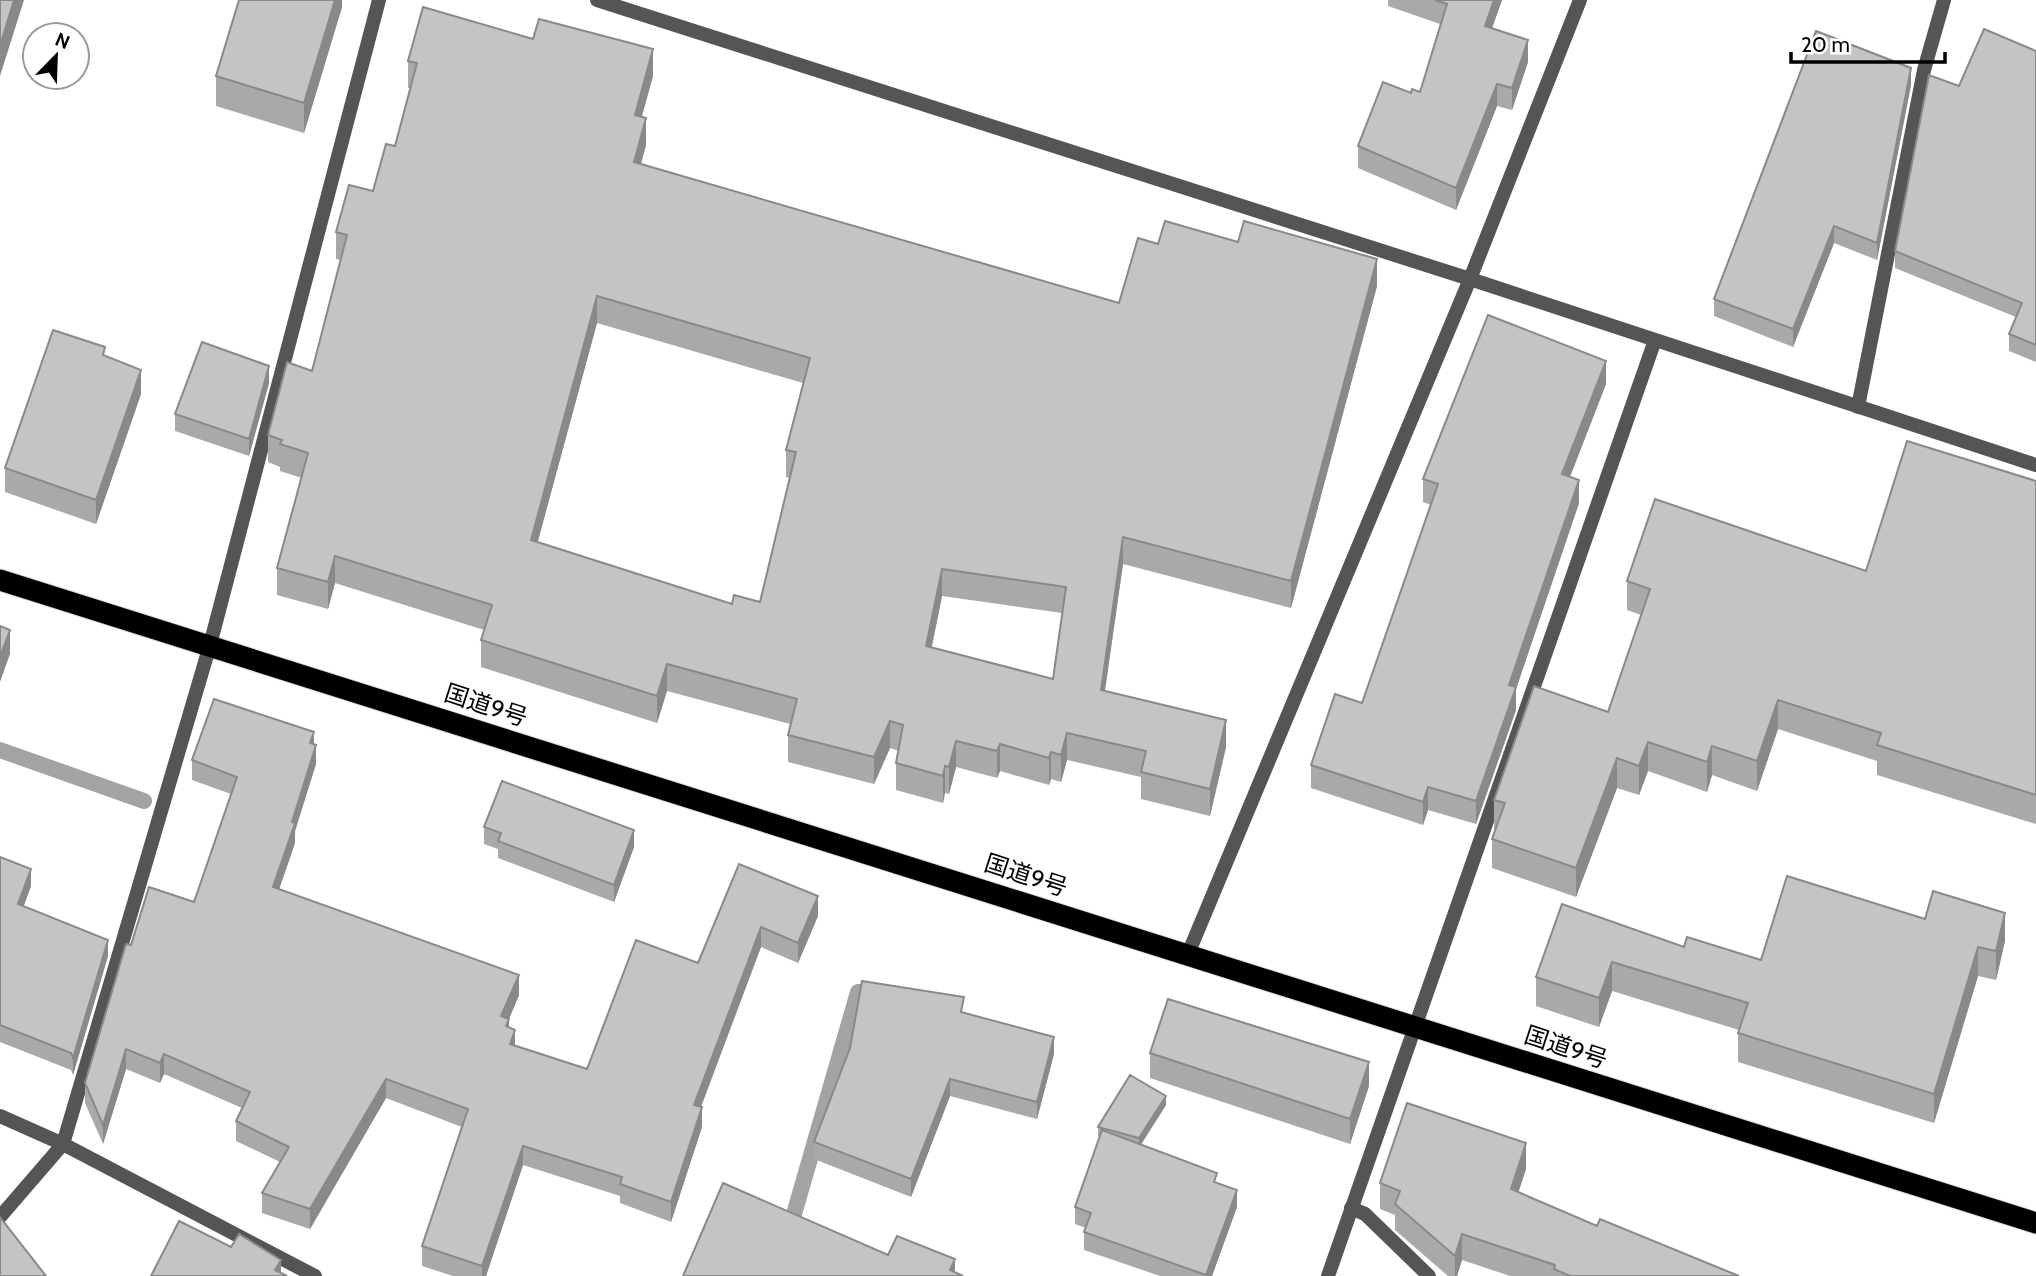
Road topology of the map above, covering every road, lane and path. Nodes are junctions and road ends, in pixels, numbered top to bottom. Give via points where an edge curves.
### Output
1 (379, 0) edge
2 (597, 0) edge
3 (1580, 0) edge
4 (1944, 0) edge
5 (1470, 279) junction
6 (1655, 340) junction
7 (1858, 407) junction
8 (2036, 465) edge
9 (0, 580) edge
10 (210, 645) junction
11 (1188, 954) junction
12 (1415, 1027) junction
13 (0, 1116) edge
14 (63, 1144) junction
15 (1351, 1208) junction
16 (0, 1217) edge
17 (2036, 1223) edge
18 (315, 1276) edge
19 (1328, 1276) edge
20 (1429, 1276) edge

1 - 10 street
2 - 5 street
3 - 5 street
4 - 7 street via 1924,70
5 - 6 street
5 - 11 street
6 - 7 street
6 - 12 street
7 - 8 street
9 - 10 highway, 国道9号
10 - 11 highway, 国道9号
10 - 14 street
11 - 12 highway, 国道9号
12 - 15 street
12 - 17 highway, 国道9号
13 - 14 street
14 - 16 street
14 - 18 street
15 - 19 street
15 - 20 street via 1365,1214

